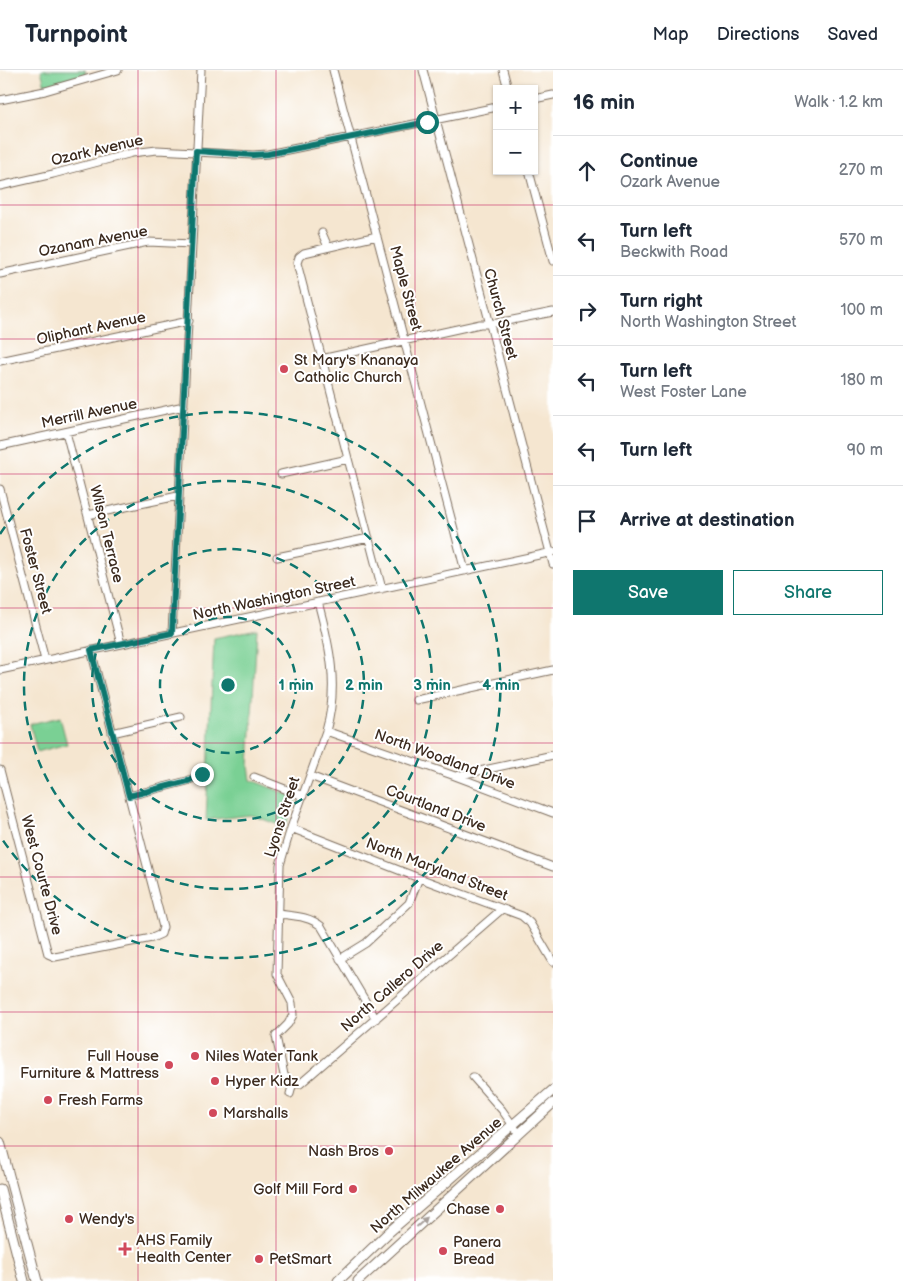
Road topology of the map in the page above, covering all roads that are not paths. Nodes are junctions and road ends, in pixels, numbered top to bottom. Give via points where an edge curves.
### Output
1 (118, 70) edge
2 (201, 70) edge
3 (333, 70) edge
4 (423, 70) edge
5 (503, 70) edge
6 (507, 85) edge
7 (553, 95) edge
8 (538, 98) edge
9 (0, 100) edge
10 (493, 108) edge
11 (436, 120) junction
12 (351, 138) junction
13 (196, 151) junction
14 (530, 175) edge
15 (0, 186) edge
16 (322, 233) dead end
17 (378, 236) junction
18 (192, 244) junction
19 (328, 247) junction
20 (553, 261) edge
21 (0, 274) edge
22 (553, 312) edge
23 (188, 321) junction
24 (489, 324) junction
25 (406, 340) junction
26 (321, 359) junction
27 (0, 362) edge
28 (184, 406) junction
29 (66, 432) junction
30 (0, 446) edge
31 (348, 459) junction
32 (281, 474) dead end
33 (0, 489) edge
34 (178, 496) junction
35 (88, 515) junction
36 (369, 538) junction
37 (552, 553) edge
38 (277, 556) dead end
39 (553, 564) edge
40 (465, 571) junction
41 (382, 589) junction
42 (318, 602) junction
43 (172, 633) junction
44 (121, 644) junction
45 (91, 650) junction
46 (45, 660) junction
47 (0, 670) edge
48 (553, 670) edge
49 (416, 700) dead end
50 (181, 717) dead end
51 (326, 731) junction
52 (112, 734) junction
53 (553, 755) edge
54 (0, 770) edge
55 (202, 774) dead end
56 (310, 776) junction
57 (455, 776) junction
58 (254, 778) dead end
59 (129, 796) junction
60 (303, 796) junction
61 (553, 813) edge
62 (291, 828) junction
63 (553, 867) edge
64 (418, 878) junction
65 (502, 908) junction
66 (279, 914) junction
67 (340, 959) junction
68 (553, 962) edge
69 (376, 1019) junction
70 (473, 1077) dead end
71 (296, 1084) junction
72 (553, 1090) edge
73 (290, 1094) dead end
74 (553, 1103) edge
75 (514, 1125) junction
76 (519, 1134) junction
77 (0, 1142) edge
78 (0, 1189) edge
79 (24, 1281) edge
80 (36, 1281) edge
81 (338, 1281) edge
82 (358, 1281) edge

1 - 9 street
2 - 13 street
3 - 12 street, Maple Street
4 - 11 street, Church Street
5 - 6 street
7 - 8 street
10 - 11 street, Ozark Avenue
11 - 12 street, Ozark Avenue
11 - 24 street, Church Street
12 - 13 street, Ozark Avenue via 268,154
12 - 17 street, Maple Street
13 - 15 street, Ozark Avenue via 132,153
13 - 18 street
14 - 20 street
16 - 19 street
17 - 19 street
17 - 25 street, Maple Street
18 - 21 street, Ozanam Avenue via 148,242
18 - 23 street
19 - 26 street via 299,257 297,269
22 - 24 street
23 - 27 street, Oliphant Avenue
23 - 28 street
24 - 25 street
24 - 37 street, Church Street
25 - 26 street
25 - 40 street, Maple Street
26 - 31 street
28 - 29 street, Merrill Avenue
28 - 34 street
29 - 30 street, Merrill Avenue
29 - 35 street, Wilson Terrace
31 - 32 street
31 - 36 street
33 - 46 street, Foster Street
34 - 35 street
34 - 43 street
35 - 44 street, Wilson Terrace
36 - 38 street
36 - 41 street
37 - 39 street, Church Street
37 - 40 street, North Washington Street
40 - 41 street, North Washington Street
41 - 42 street, North Washington Street
42 - 43 street, North Washington Street
42 - 51 street, Lyons Street via 333,668 331,715
43 - 44 street, North Washington Street
44 - 45 street, North Washington Street
45 - 46 street, North Washington Street
45 - 52 street
46 - 47 street, North Washington Street
48 - 49 street
50 - 52 street
51 - 56 street, Lyons Street
51 - 57 street, North Woodland Drive
52 - 59 street
53 - 57 street
54 - 59 street, West Courte Drive via 48,954 55,957 161,934 163,927
55 - 59 street via 188,781
56 - 60 street, Lyons Street
56 - 63 street, Courtland Drive
57 - 61 street, North Woodland Drive
58 - 60 street
60 - 62 street, Lyons Street
62 - 64 street, North Maryland Street
62 - 66 street, Lyons Street via 280,866
64 - 65 street, North Maryland Street
64 - 67 street via 409,903 366,943
65 - 68 street, North Maryland Street via 527,920
65 - 69 street, North Callero Drive
66 - 67 street via 315,921
66 - 71 street, Lyons Street via 277,974 292,1003 293,1015 276,1036 284,1075
67 - 69 street
69 - 71 street, North Callero Drive
70 - 75 street
71 - 73 street
72 - 75 main road, North Milwaukee Avenue
74 - 76 main road, North Milwaukee Avenue
75 - 76 street
75 - 81 main road, North Milwaukee Avenue via 389,1232
82 -> 76 main road, North Milwaukee Avenue
77 - 80 main road
78 - 79 main road

